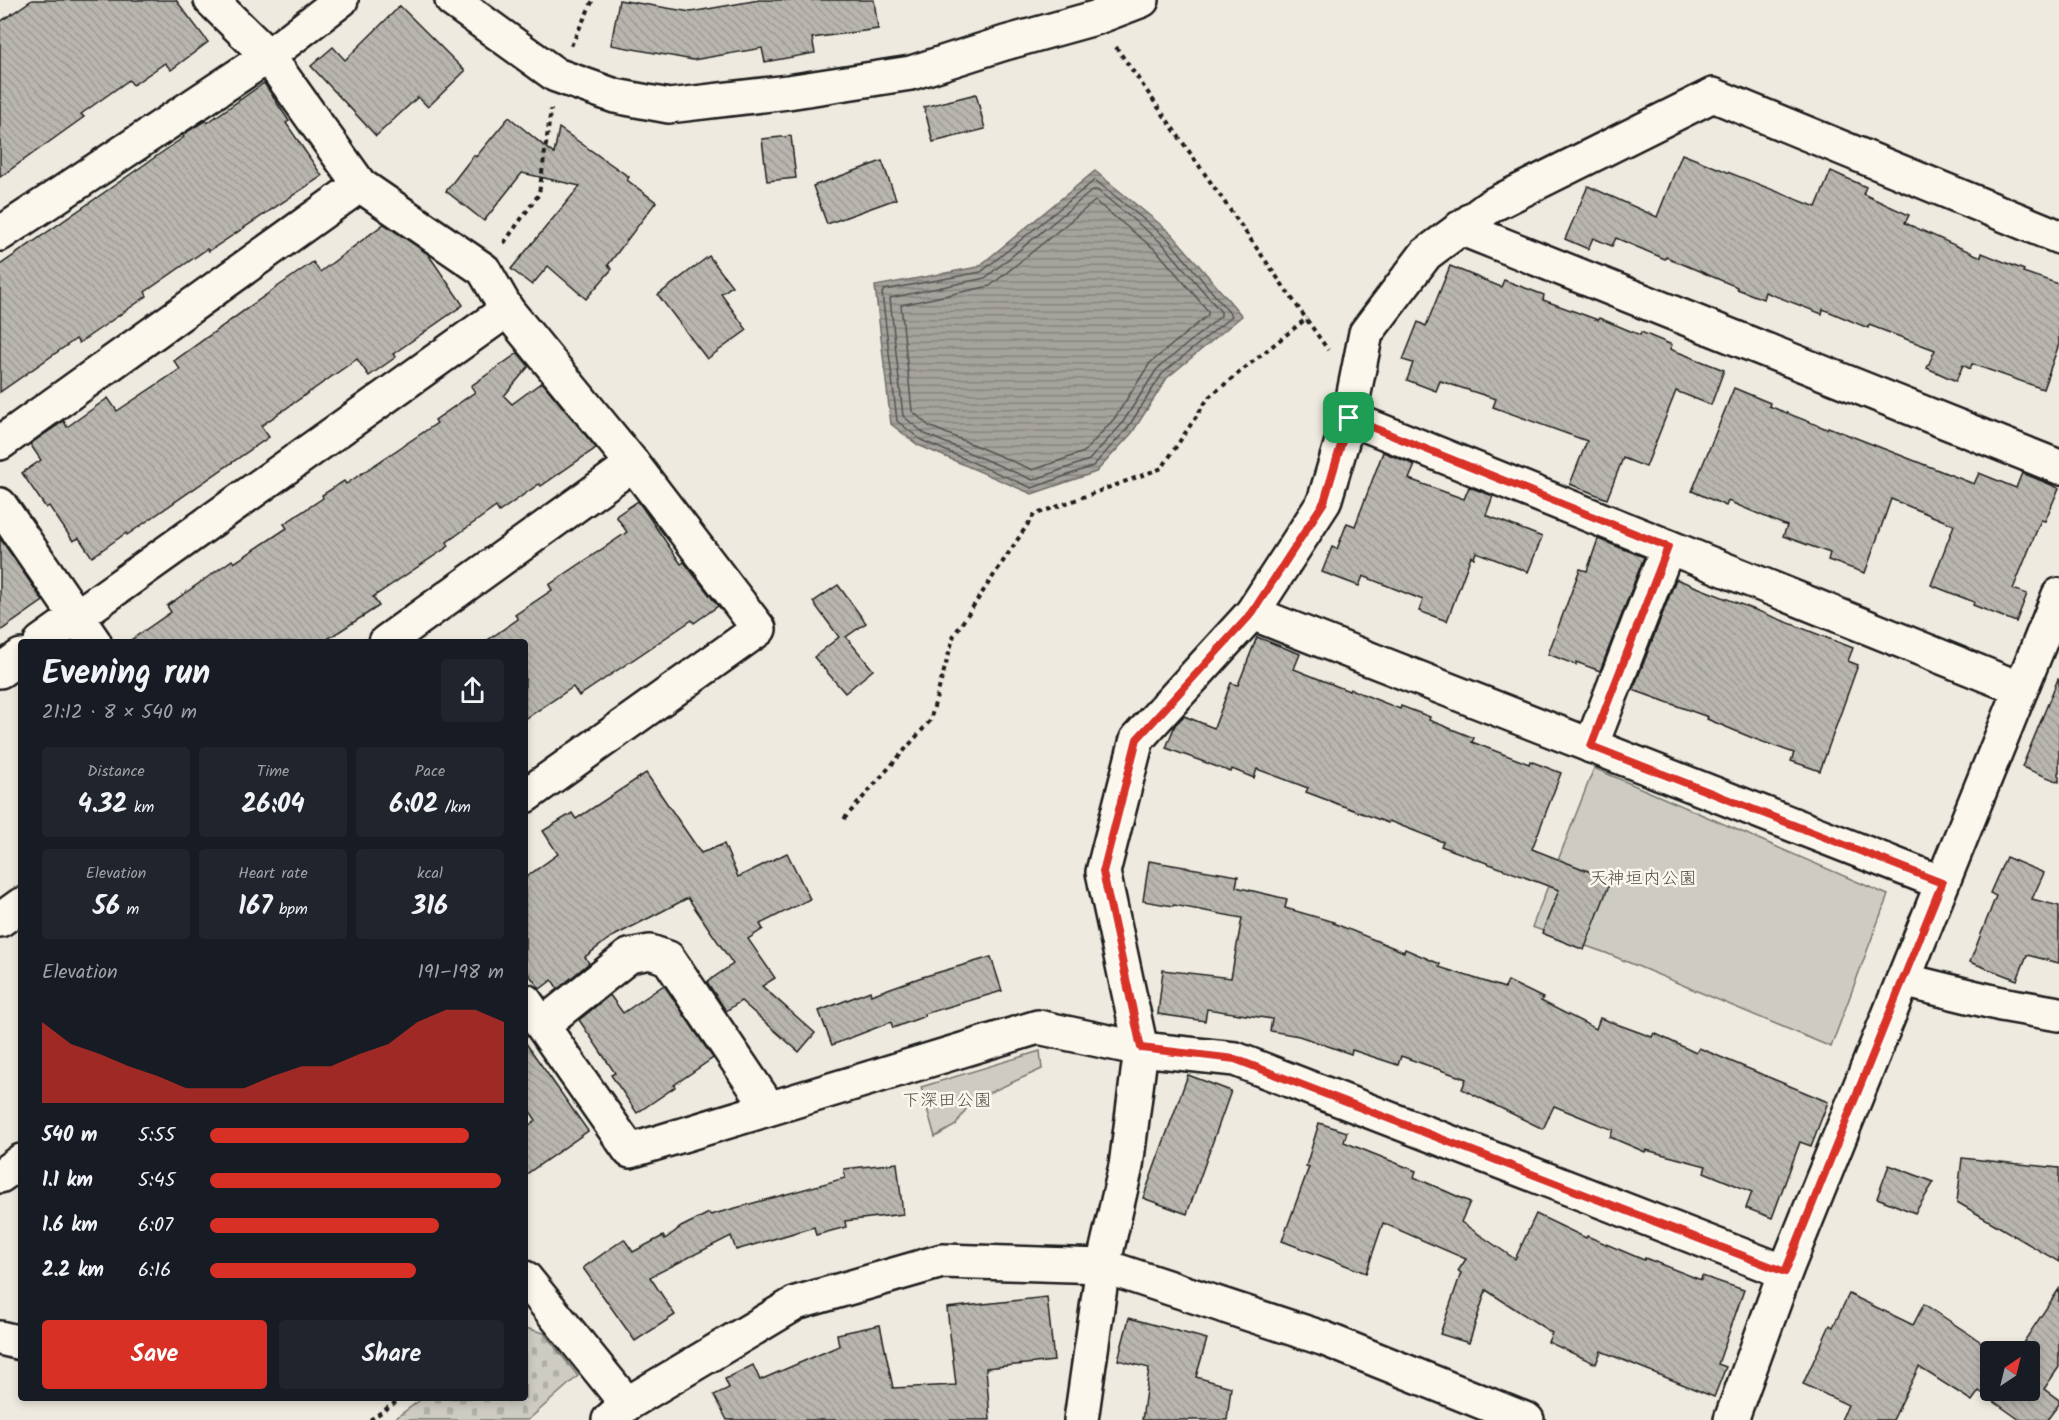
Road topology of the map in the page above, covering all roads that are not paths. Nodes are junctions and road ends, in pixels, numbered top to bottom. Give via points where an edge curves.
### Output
1 (211, 0) edge
2 (341, 0) edge
3 (453, 0) edge
4 (1142, 0) edge
5 (268, 56) junction
6 (360, 186) junction
7 (1460, 228) junction
8 (0, 234) edge
9 (2059, 237) edge
10 (507, 310) junction
11 (1352, 404) junction
12 (0, 443) edge
13 (633, 464) junction
14 (2059, 467) edge
15 (0, 505) edge
16 (1668, 547) junction
17 (2059, 595) edge
18 (1252, 613) junction
19 (86, 629) edge
20 (51, 639) edge
21 (390, 639) edge
22 (18, 658) edge
23 (0, 671) edge
24 (2021, 689) junction
25 (1591, 746) junction
26 (528, 794) edge
27 (1942, 883) junction
28 (18, 907) edge
29 (0, 920) edge
30 (1903, 980) junction
31 (533, 1013) edge
32 (2059, 1014) edge
33 (1141, 1048) junction
34 (769, 1108) junction
35 (18, 1163) edge
36 (0, 1176) edge
37 (1103, 1266) junction
38 (1785, 1272) junction
39 (528, 1282) edge
40 (618, 1412) edge
41 (1081, 1420) edge
42 (1527, 1420) edge
43 (1731, 1420) edge

1 - 5 street
2 - 5 street
3 - 4 street via 556,75 615,96 669,106 911,73 1095,18
5 - 6 street
5 - 8 street
6 - 10 street via 484,270
6 - 12 street
7 - 9 street via 1492,205 1713,95
7 - 11 street via 1426,254 1366,333
7 - 14 street
10 - 13 street
10 - 19 street
11 - 16 street
11 - 18 street via 1324,502
13 - 21 street
13 - 26 street via 759,629
15 - 19 street
16 - 24 street
16 - 25 street
17 - 24 street
18 - 25 street
18 - 33 street via 1137,739 1134,750 1103,872
19 - 20 street
22 - 23 street
24 - 27 street
25 - 27 street
27 - 30 street
28 - 29 street
30 - 32 street
30 - 38 street
31 - 34 street via 630,1151
31 - 34 street via 629,956 650,952 668,958
33 - 34 street via 1038,1027
33 - 37 street via 1126,1166
33 - 38 street via 1235,1059
35 - 36 street
37 - 40 street via 942,1261 808,1299
37 - 41 street
37 - 42 street via 1325,1339
38 - 43 street
39 - 40 street

